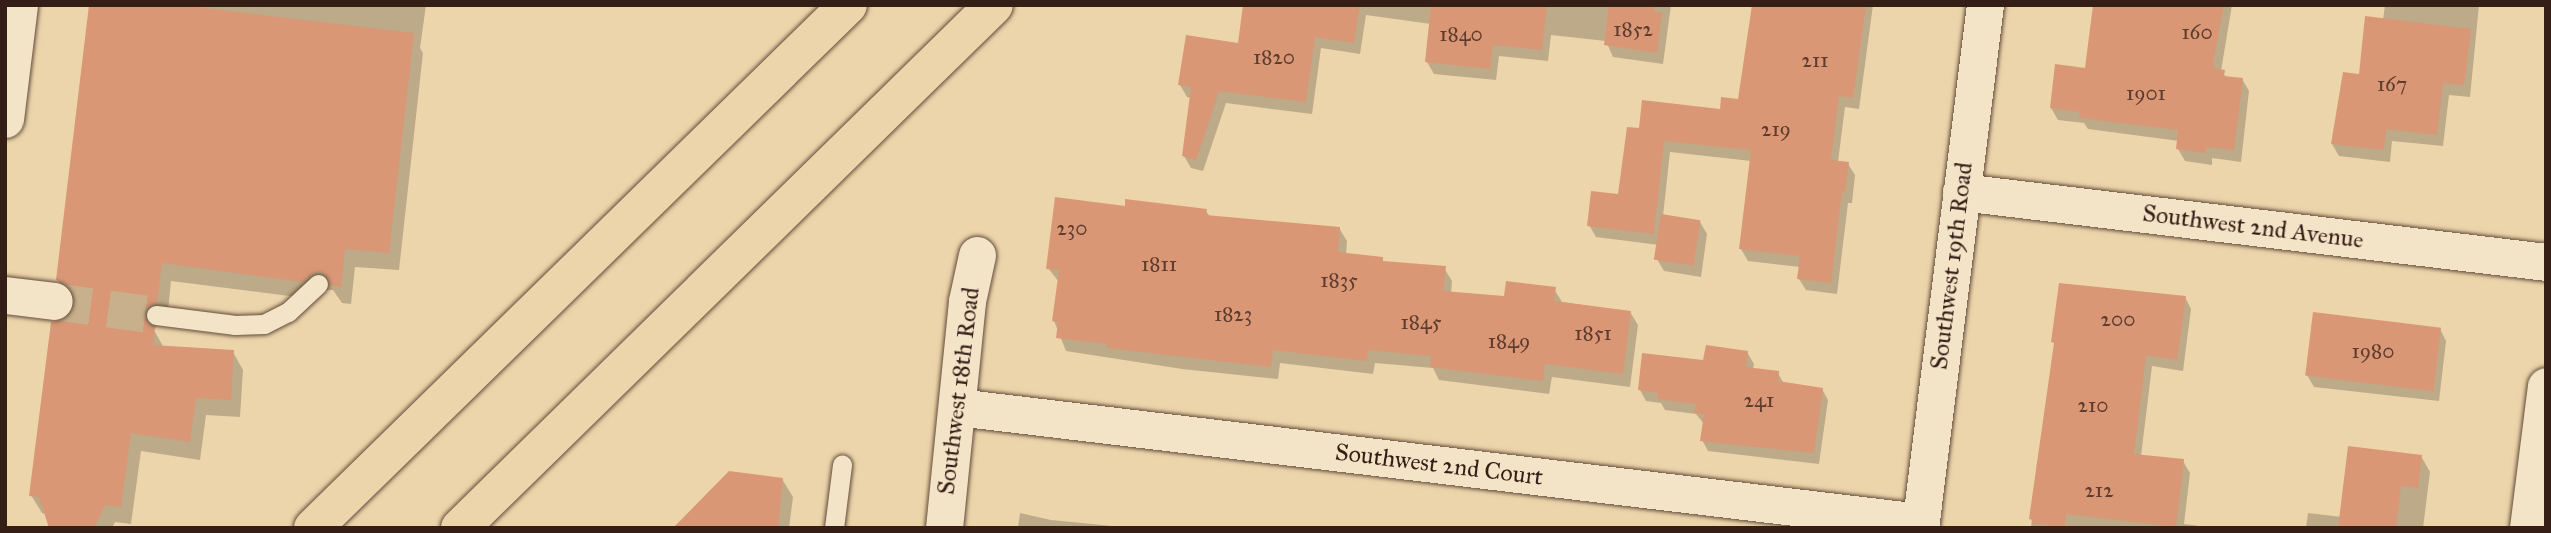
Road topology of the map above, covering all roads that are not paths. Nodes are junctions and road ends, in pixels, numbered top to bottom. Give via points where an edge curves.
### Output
1 (19, 5) edge
2 (848, 5) edge
3 (994, 5) edge
4 (1985, 5) edge
5 (5, 119) edge
6 (1961, 192) junction
7 (977, 255) dead end
8 (2546, 261) edge
9 (318, 284) dead end
10 (5, 295) edge
11 (54, 301) tunnel mouth
12 (156, 315) tunnel mouth
13 (2546, 386) edge
14 (957, 407) junction
15 (842, 465) dead end
16 (1920, 525) edge
17 (313, 528) edge
18 (460, 528) edge
19 (834, 528) edge
20 (944, 528) edge
21 (2528, 528) edge

1 - 5 street
2 - 17 highway
3 - 18 highway
4 - 6 street, Southwest 19th Road
6 - 8 street, Southwest 2nd Avenue
6 - 16 street, Southwest 19th Road
7 - 14 street, Southwest 18th Road via 967,300
9 - 12 lane via 288,313 264,324
10 - 11 street
13 - 21 street
14 - 16 street, Southwest 2nd Court
14 - 20 street, Southwest 18th Road
15 - 19 lane

